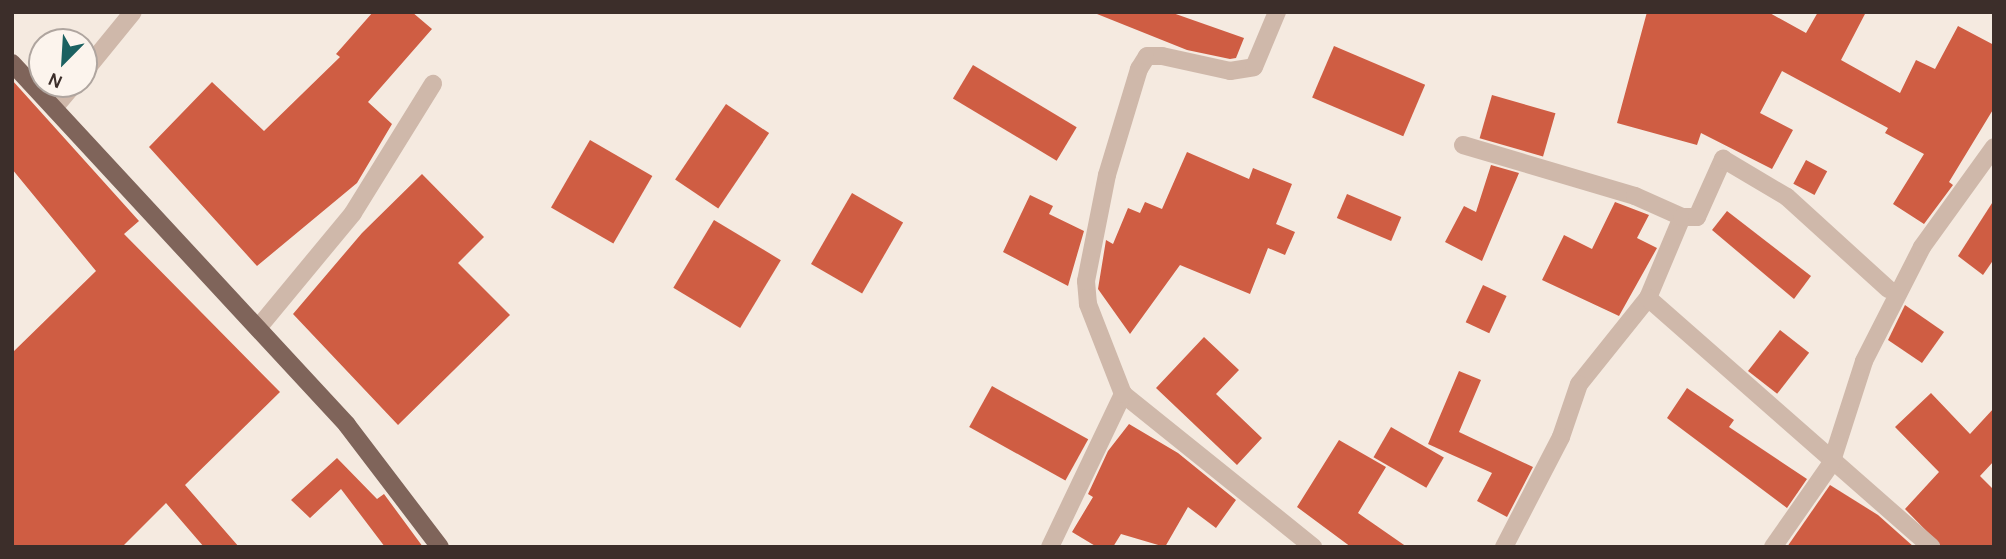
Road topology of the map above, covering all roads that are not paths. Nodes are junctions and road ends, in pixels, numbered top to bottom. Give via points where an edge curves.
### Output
1 (133, 12) edge
2 (1277, 12) edge
3 (98, 55) edge
4 (12, 63) edge
5 (433, 84) dead end
6 (62, 98) edge
7 (54, 108) junction
8 (1463, 145) dead end
9 (1994, 147) edge
10 (1682, 217) junction
11 (1888, 289) dead end
12 (1648, 298) junction
13 (258, 328) junction
14 (1123, 394) junction
15 (1832, 464) junction
16 (1056, 544) edge
17 (440, 547) edge
18 (1313, 547) edge
19 (1504, 547) edge
20 (1773, 547) edge
21 (1931, 547) edge

1 - 3 street
2 - 14 street via 1254,67 1230,71 1147,56 1139,69 1107,175 1086,281 1088,304
4 - 7 main road
5 - 13 street via 354,213
6 - 7 street
7 - 13 main road
8 - 10 street via 1635,196
9 - 15 street via 1922,247 1875,338
10 - 11 street via 1697,217 1723,159 1787,197
10 - 12 street
12 - 15 street
12 - 19 street via 1579,384 1561,437
13 - 17 main road via 347,425
14 - 16 street
14 - 18 street
15 - 20 street
15 - 21 street

